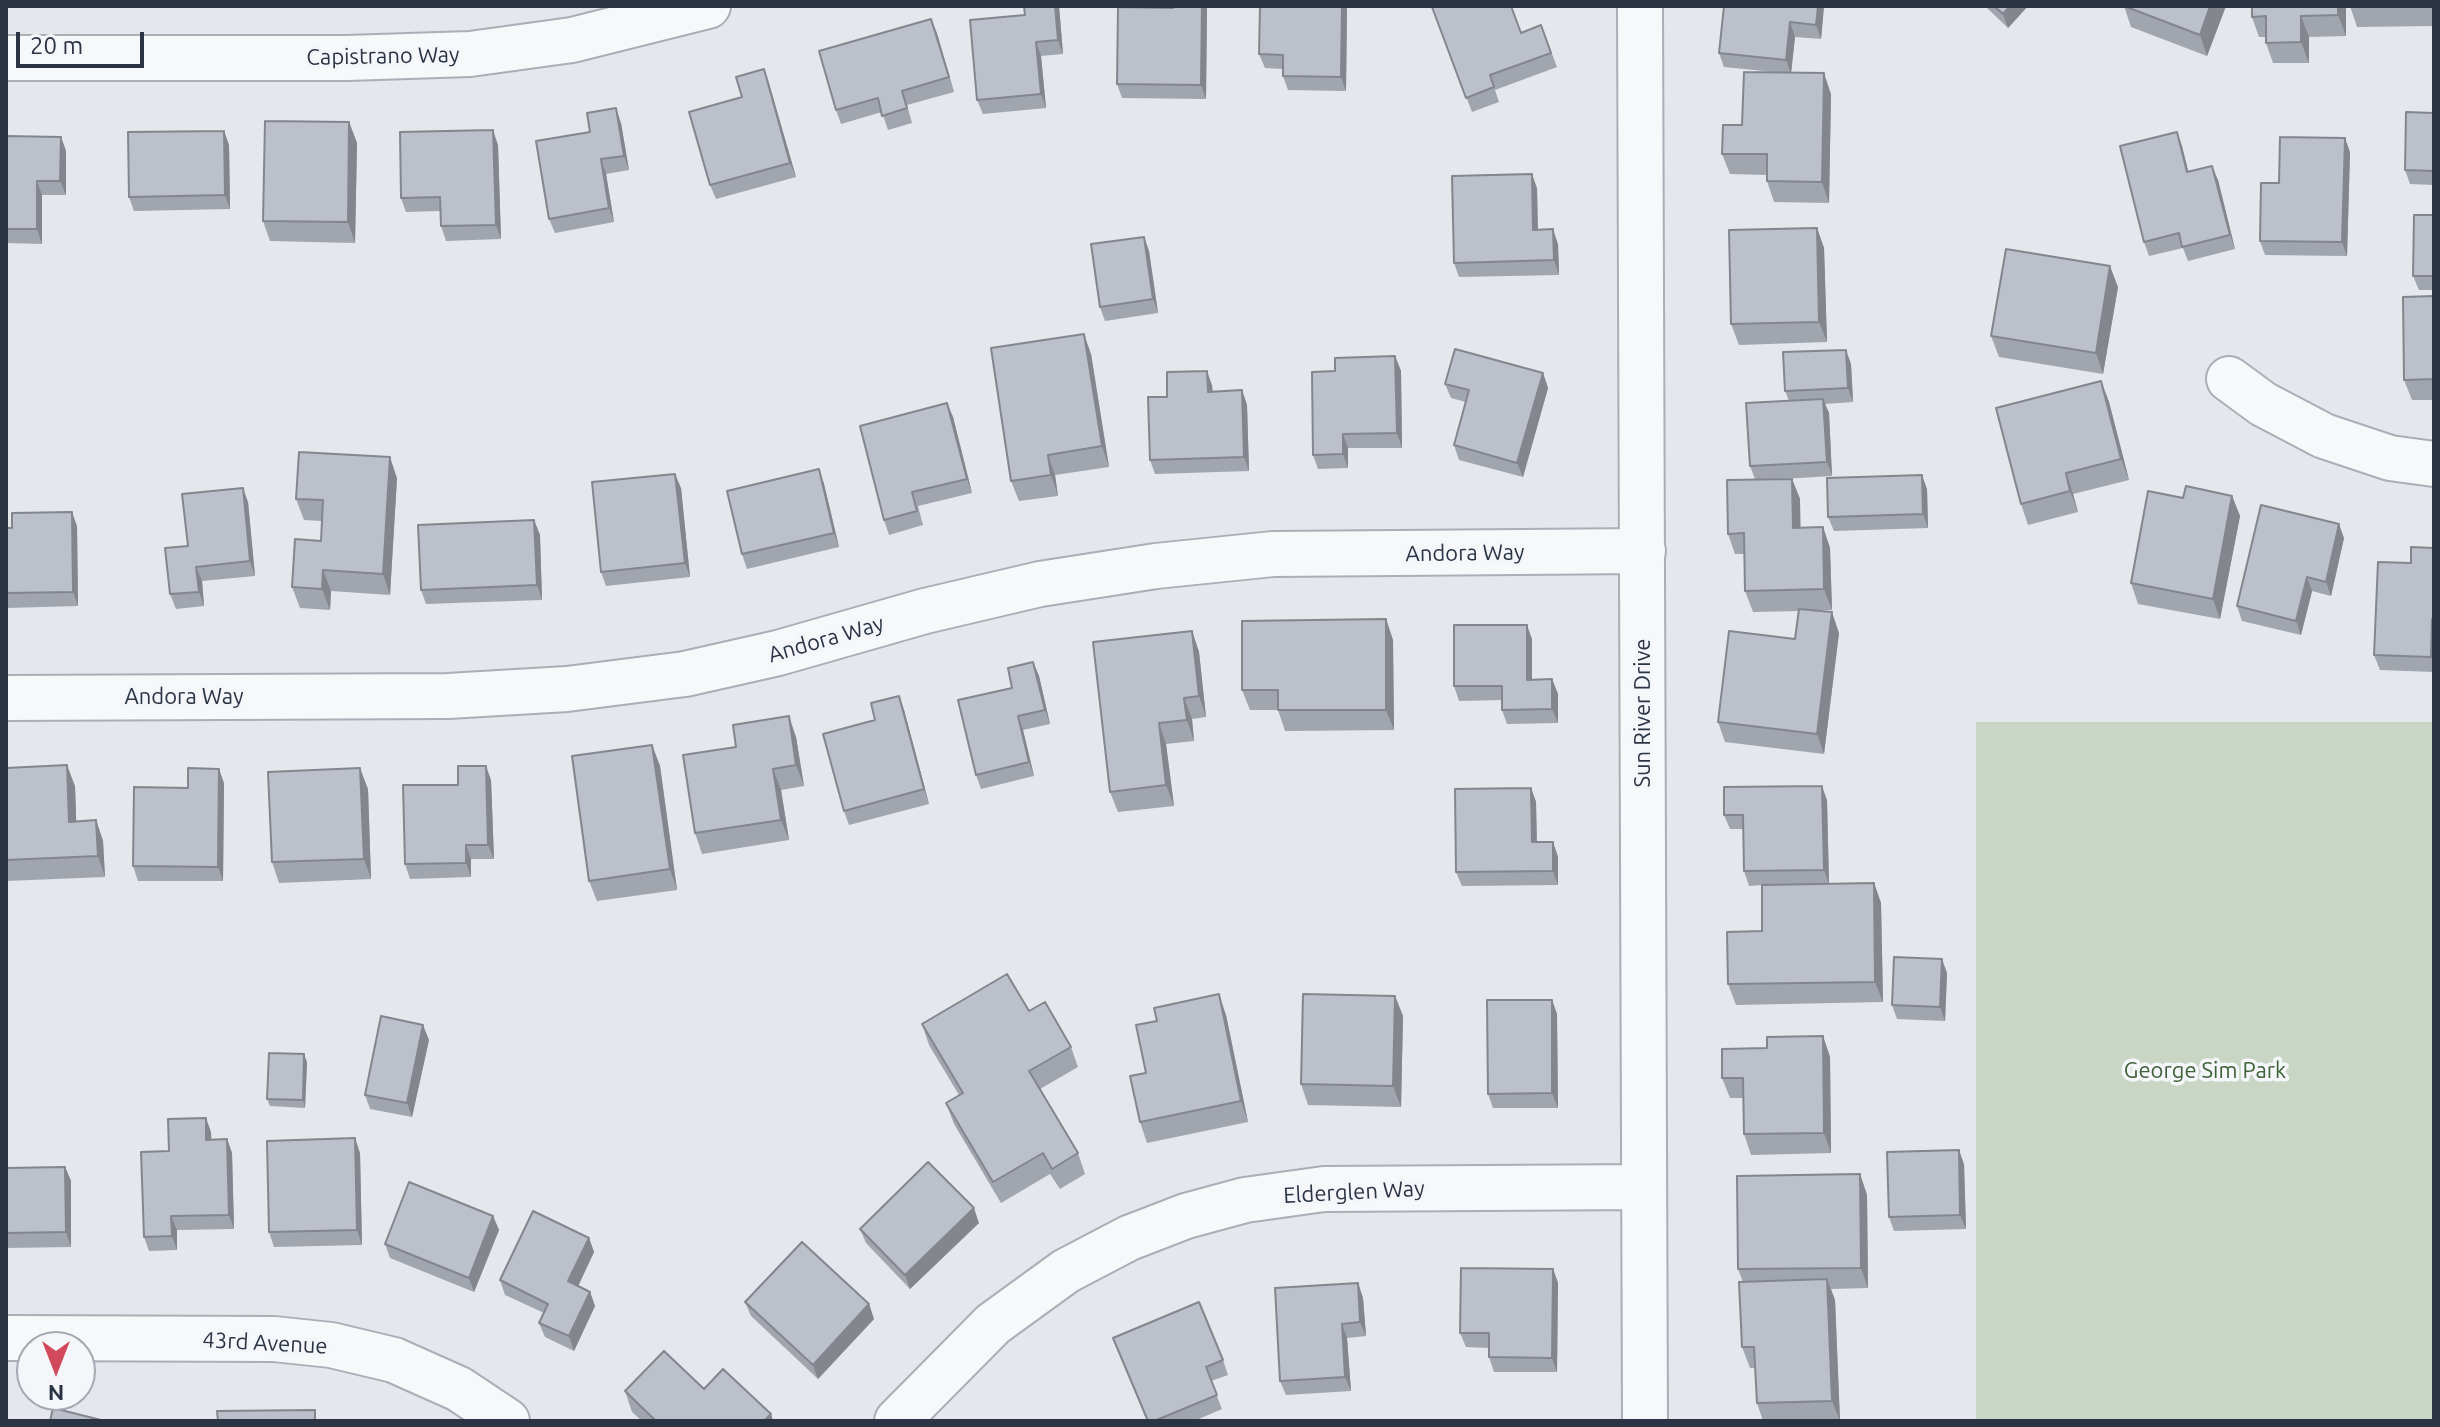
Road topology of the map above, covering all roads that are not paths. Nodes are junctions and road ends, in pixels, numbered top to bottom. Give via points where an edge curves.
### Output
1 (708, 6) edge
2 (1640, 6) edge
3 (6, 58) edge
4 (2229, 379) dead end
5 (2434, 464) edge
6 (1643, 551) junction
7 (6, 698) edge
8 (1644, 1187) junction
9 (6, 1338) edge
10 (507, 1421) edge
11 (897, 1421) edge
12 (1645, 1421) edge

1 - 3 street, Capistrano Way via 572,40 470,54
2 - 6 street, Sun River Drive
4 - 5 street via 2324,436 2390,458
6 - 7 street, Andora Way via 1273,554 1156,566 1040,584 685,674 567,689 448,696
6 - 8 street, Sun River Drive
8 - 11 street, Elderglen Way via 1324,1189 1245,1200 1186,1216 1066,1271 993,1324
8 - 12 street, Sun River Drive
9 - 10 street, 43rd Avenue via 274,1339 331,1345 394,1360 459,1389

